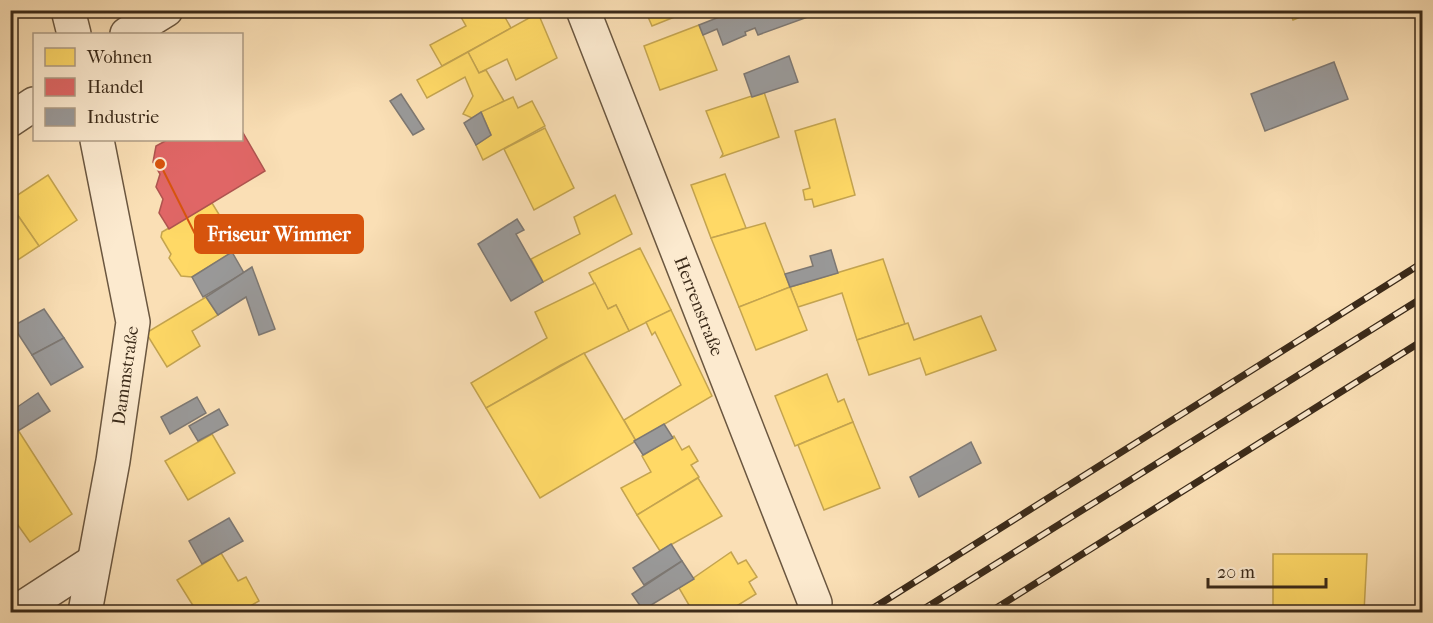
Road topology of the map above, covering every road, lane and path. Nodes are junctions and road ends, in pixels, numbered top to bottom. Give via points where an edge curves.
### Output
1 (68, 10) edge
2 (166, 10) edge
3 (583, 10) edge
4 (74, 33) edge
5 (129, 33) edge
6 (33, 105) edge
7 (10, 120) edge
8 (97, 141) edge
9 (93, 562) junction
10 (815, 603) dead end
11 (16, 612) edge
12 (85, 612) edge

1 - 4 street
2 - 5 street
3 - 10 street, Herrenstraße
6 - 7 street
8 - 9 street, Dammstraße via 134,322
9 - 11 street
9 - 12 street, Dammstraße

